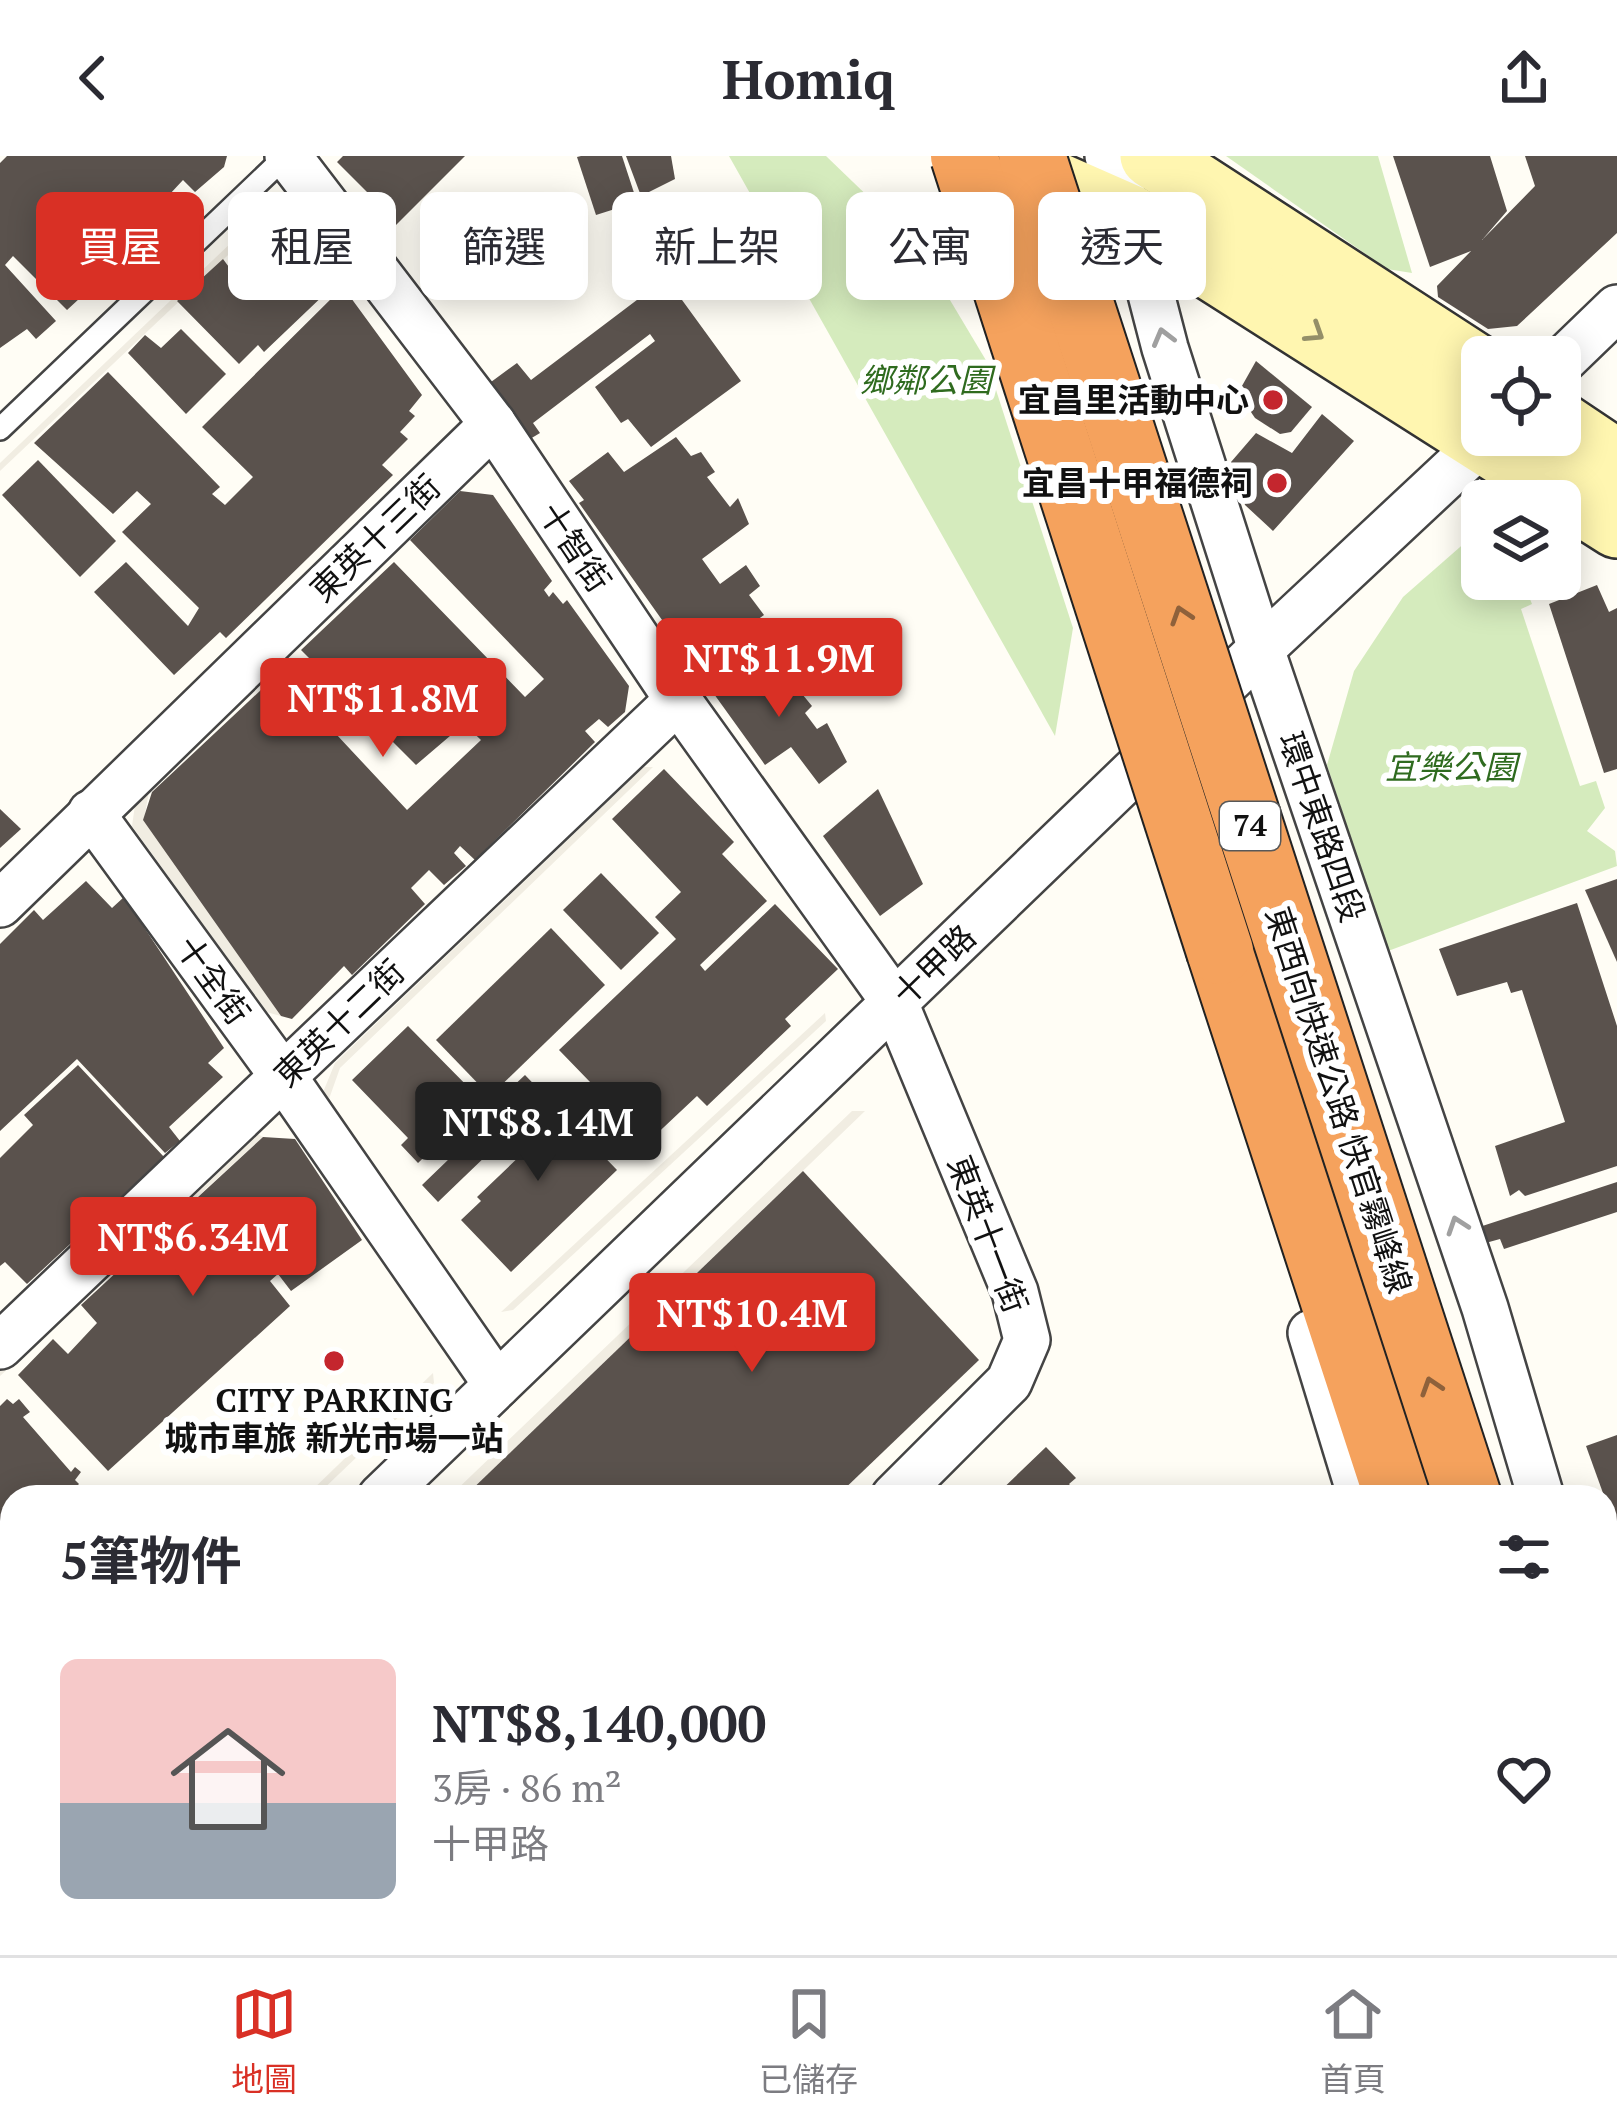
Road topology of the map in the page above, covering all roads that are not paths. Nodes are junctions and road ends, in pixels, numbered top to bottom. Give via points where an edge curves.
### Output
1 (930, 156) edge
2 (964, 156) edge
3 (993, 156) edge
4 (1032, 156) edge
5 (1108, 156) edge
6 (1152, 156) edge
7 (299, 160) edge
8 (1074, 192) edge
9 (1122, 192) edge
10 (1206, 264) edge
11 (1153, 300) edge
12 (1617, 308) edge
13 (1581, 343) edge
14 (1461, 356) edge
15 (1461, 422) edge
16 (493, 424) junction
17 (0, 429) edge
18 (1581, 438) edge
19 (1468, 456) edge
20 (1514, 456) edge
21 (1617, 462) edge
22 (1617, 526) edge
23 (1261, 649) junction
24 (678, 700) junction
25 (1139, 767) junction
26 (91, 813) junction
27 (0, 904) edge
28 (895, 1003) junction
29 (283, 1076) junction
30 (0, 1346) edge
31 (497, 1385) junction
32 (393, 1485) edge
33 (906, 1485) edge
34 (1357, 1485) edge
35 (1394, 1485) edge
36 (1464, 1485) edge
37 (1538, 1485) edge

1 - 25 street
2 - 35 highway, 東西向快速公路 快官霧峰線 / 74, bridge
3 - 8 street
36 -> 4 highway, 東西向快速公路 快官霧峰線 / 74, bridge
5 - 9 street, 環中東路四段
6 - 14 street
7 - 16 street, 十智街
7 - 17 lane
10 -> 15 street
23 -> 11 street, 環中東路四段
12 - 13 street
16 - 24 street, 十智街
16 - 26 street, 東英十三街
18 - 21 street
19 - 23 street, 十甲路
20 - 22 street
23 - 25 street, 十甲路
37 -> 23 street, 環中東路四段 via 1486,1308
24 - 28 street, 十智街
24 - 29 street, 東英十二街
25 - 28 street, 十甲路
25 - 34 street
26 - 27 street, 東英十三街
26 - 29 street, 十全街
28 - 31 street, 十甲路
28 - 33 street, 東英十一街 via 1015,1292 1027,1340 1009,1382
29 - 30 street, 東英十二街
29 - 31 street, 十全街
31 - 32 street, 十甲路

